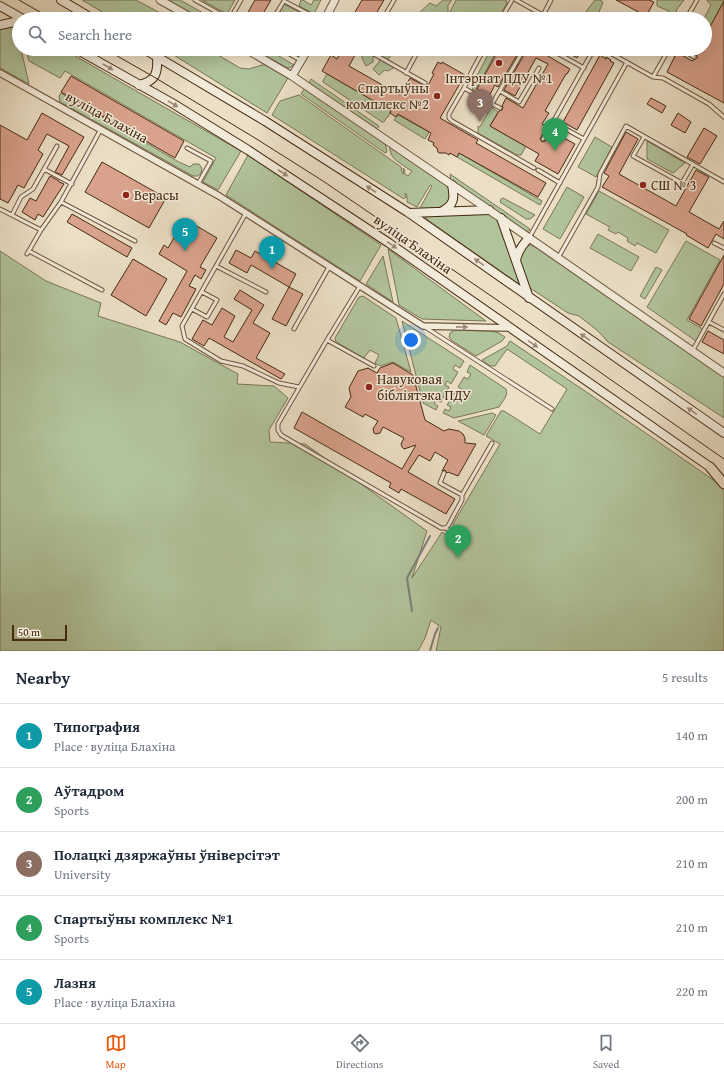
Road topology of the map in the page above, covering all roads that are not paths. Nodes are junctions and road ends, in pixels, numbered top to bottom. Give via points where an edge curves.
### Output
1 (61, 0) edge
2 (160, 0) edge
3 (195, 0) edge
4 (240, 0) edge
5 (335, 0) edge
6 (394, 0) edge
7 (512, 0) edge
8 (516, 0) edge
9 (551, 0) edge
10 (697, 0) edge
11 (0, 6) edge
12 (81, 12) edge
13 (181, 12) edge
14 (217, 12) edge
15 (234, 12) edge
16 (277, 12) edge
17 (305, 12) edge
18 (329, 12) edge
19 (387, 12) edge
20 (505, 12) edge
21 (538, 12) edge
22 (545, 12) edge
23 (690, 12) edge
24 (12, 13) edge
25 (12, 22) edge
26 (0, 25) edge
27 (88, 56) edge
28 (258, 56) edge
29 (293, 56) edge
30 (304, 56) edge
31 (378, 56) edge
32 (416, 56) edge
33 (480, 56) edge
34 (520, 56) edge
35 (563, 56) edge
36 (590, 56) edge
37 (616, 56) edge
38 (665, 56) edge
39 (157, 57) joint
40 (302, 61) junction
41 (627, 62) junction
42 (539, 68) dead end
43 (584, 68) junction
44 (0, 73) edge
45 (406, 73) junction
46 (292, 76) junction
47 (653, 77) junction
48 (425, 83) dead end
49 (139, 85) junction
50 (464, 88) junction
51 (500, 91) junction
52 (492, 104) junction
53 (500, 108) dead end
54 (724, 117) edge
55 (553, 122) junction
56 (101, 129) junction
57 (644, 137) junction
58 (543, 139) dead end
59 (584, 139) junction
60 (56, 146) dead end
61 (187, 148) dead end
62 (693, 164) junction
63 (534, 168) dead end
64 (44, 169) junction
65 (538, 170) dead end
66 (724, 182) edge
67 (560, 183) junction
68 (72, 184) junction
69 (198, 184) junction
70 (452, 185) junction
71 (61, 202) junction
72 (0, 209) edge
73 (489, 210) junction
74 (246, 212) junction
75 (441, 212) junction
76 (409, 213) junction
77 (12, 215) junction
78 (501, 218) junction
79 (42, 230) junction
80 (529, 238) junction
81 (135, 241) dead end
82 (714, 243) dead end
83 (724, 248) edge
84 (558, 258) junction
85 (516, 261) junction
86 (216, 266) junction
87 (329, 267) junction
88 (360, 286) junction
89 (102, 290) dead end
90 (202, 292) junction
91 (266, 292) dead end
92 (724, 294) edge
93 (529, 298) junction
94 (192, 309) junction
95 (709, 322) junction
96 (423, 326) junction
97 (510, 328) junction
98 (294, 330) dead end
99 (724, 330) edge
100 (327, 340) junction
101 (693, 351) junction
102 (374, 366) dead end
103 (724, 373) edge
104 (300, 386) junction
105 (552, 409) dead end
106 (724, 433) edge
107 (492, 443) dead end
108 (710, 467) junction
109 (444, 473) dead end
110 (724, 477) edge
111 (724, 484) edge
112 (462, 495) junction
113 (445, 528) junction
114 (453, 532) dead end

1 - 12 main road
2 - 13 street
3 - 14 lane
4 - 15 lane
5 - 18 street
6 - 19 lane
7 - 20 lane
8 - 21 lane
9 - 22 lane
10 - 23 lane
11 - 24 main road
16 - 17 lane via 284,1
25 - 26 main road
27 -> 49 main road, вуліца Блахіна
28 - 46 street
29 - 40 lane
30 - 40 street
31 - 45 lane
32 - 45 lane
33 - 50 lane
34 - 51 lane
35 - 43 lane
36 - 43 lane
37 - 41 lane
38 - 47 lane
39 - 49 main road via 156,74 147,83
76 -> 39 main road, вуліца Блахіна via 265,121
40 - 46 street
41 - 47 lane
41 - 59 lane
42 - 51 lane via 519,102
43 - 55 lane
44 - 56 street, вуліца Блахіна
45 - 48 lane
46 - 70 street
47 - 54 lane via 663,78 709,104
49 -> 97 main road, вуліца Блахіна via 248,150 389,243
50 - 52 lane
50 - 63 lane via 449,118
51 - 52 lane
52 - 53 lane
55 - 58 lane
55 - 59 lane
56 - 68 lane
56 - 69 street, вуліца Блахіна
57 - 62 lane
57 - 62 lane via 633,156 682,183
57 - 84 lane via 626,126 600,174 598,187
59 - 67 lane
60 - 64 lane
61 - 69 lane via 211,161
62 - 66 lane
64 - 68 lane
64 - 77 lane via 32,189 21,197
65 - 67 lane
67 - 80 lane
68 - 71 lane
69 - 74 street, вуліца Блахіна
70 - 73 street
70 - 75 main road via 452,203
71 - 79 lane
71 - 81 lane
72 - 77 lane
73 - 75 main road
73 - 78 street
74 - 86 lane
74 - 87 street, вуліца Блахіна
75 - 76 main road
93 -> 76 main road, вуліца Блахіна
77 - 79 lane
78 - 80 street
78 - 85 main road
79 - 89 lane via 28,252
80 - 84 street
80 - 85 main road via 522,244
82 - 83 lane
84 - 101 street
85 - 93 main road
86 - 90 lane
86 - 91 lane
87 - 88 street, вуліца Блахіна
87 - 98 lane
88 - 96 street, вуліца Блахіна
88 - 100 lane
90 - 94 lane
90 - 94 lane via 217,300 207,317
92 - 95 lane
106 -> 93 main road, вуліца Блахіна
94 - 104 lane via 182,326 185,339 221,361 243,366 279,383
95 - 99 lane
95 - 101 lane
96 -> 97 street
96 - 105 lane
97 -> 108 main road, вуліца Блахіна
100 - 102 lane
100 - 104 lane
101 - 103 street
104 - 113 lane via 278,424 281,435
107 - 112 lane
108 - 110 main road, вуліца Блахіна
108 - 111 main road
109 - 112 lane via 440,483
112 - 113 lane via 462,500
113 - 114 lane

